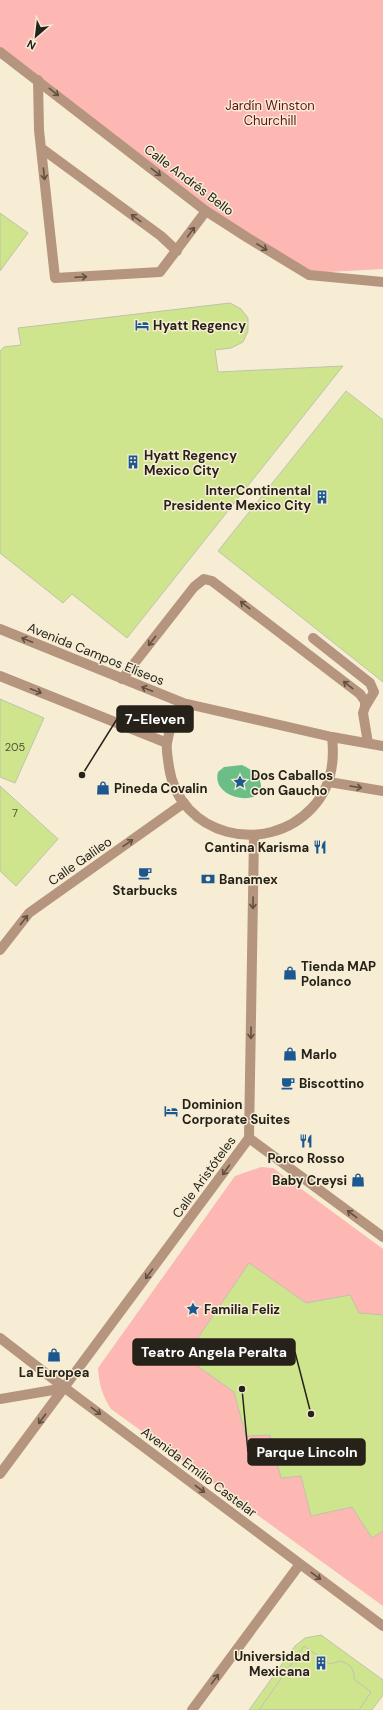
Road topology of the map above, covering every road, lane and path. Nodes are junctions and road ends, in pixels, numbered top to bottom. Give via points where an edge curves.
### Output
1 (0, 52) edge
2 (38, 80) junction
3 (41, 148) junction
4 (206, 211) junction
5 (178, 251) junction
6 (383, 282) edge
7 (0, 629) edge
8 (313, 638) dead end
9 (0, 676) edge
10 (122, 679) junction
11 (183, 703) junction
12 (366, 707) junction
13 (332, 737) junction
14 (167, 743) junction
15 (368, 743) junction
16 (383, 746) edge
17 (329, 782) junction
18 (383, 791) edge
19 (184, 803) junction
20 (254, 836) junction
21 (0, 950) edge
22 (249, 1138) junction
23 (383, 1237) edge
24 (0, 1338) edge
25 (65, 1388) junction
26 (0, 1399) edge
27 (0, 1474) edge
28 (300, 1564) junction
29 (383, 1626) edge
30 (192, 1710) edge

1 - 2 street, Calle Andrés Bello
2 - 3 street
2 -> 4 street, Calle Andrés Bello
5 -> 3 street
3 -> 5 street via 55,278 160,272
5 -> 4 street
4 -> 6 street, Calle Andrés Bello via 310,275
10 -> 7 street, Avenida Campos Elíseos
8 - 12 street via 370,683 374,692
9 -> 14 street
11 -> 10 street, Avenida Campos Elíseos
12 -> 10 street via 360,694 220,586 204,579 194,587
11 - 13 street, Avenida Campos Elíseos
11 - 14 street via 174,719
12 - 15 street via 363,713
13 - 15 street
13 - 17 street via 334,750
14 - 19 street via 170,774
15 - 16 street
17 -> 18 street
17 - 20 street via 318,802 305,816 290,826
19 - 20 street via 201,819 217,828 235,834
21 -> 19 street, Calle Galileo via 29,913
20 -> 22 street, Calle Aristóteles
23 -> 22 street
22 -> 25 street, Calle Aristóteles
24 - 25 street, Avenida Emilio Castelar
25 - 26 street
25 -> 27 street, Calle Aristóteles
25 -> 28 street, Avenida Emilio Castelar
28 -> 29 street, Avenida Emilio Castelar
30 -> 28 street

